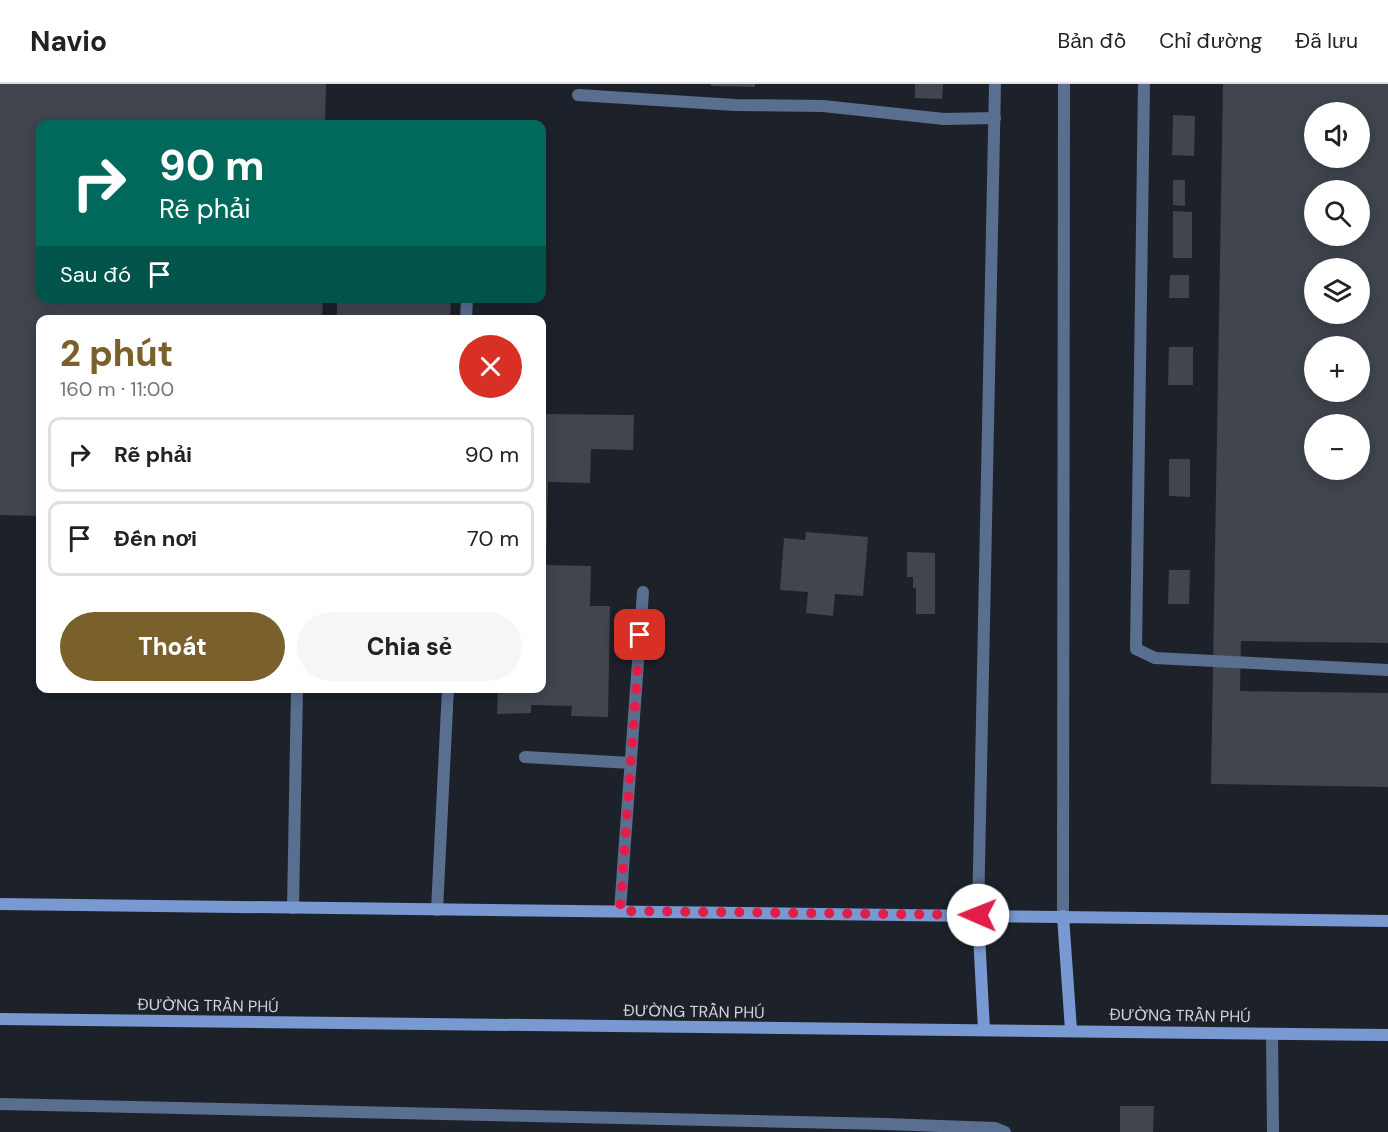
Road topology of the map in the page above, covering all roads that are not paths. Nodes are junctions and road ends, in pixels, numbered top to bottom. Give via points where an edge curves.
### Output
1 (995, 84) edge
2 (1064, 84) edge
3 (1144, 84) edge
4 (578, 95) dead end
5 (995, 118) junction
6 (643, 592) dead end
7 (1388, 670) edge
8 (297, 693) edge
9 (448, 693) edge
10 (525, 757) dead end
11 (631, 764) junction
12 (0, 904) edge
13 (293, 908) junction
14 (437, 909) junction
15 (620, 911) junction
16 (978, 915) junction
17 (1063, 916) junction
18 (1388, 921) edge
19 (0, 1019) edge
20 (984, 1030) junction
21 (1071, 1030) junction
22 (1272, 1034) junction
23 (1388, 1035) edge
24 (0, 1104) edge
25 (1005, 1132) edge
26 (1273, 1132) edge

1 - 5 street
2 - 17 street
3 - 7 street via 1136,650 1155,658
4 - 5 street via 823,106 944,119
5 - 16 street
6 - 11 street
8 - 13 street
9 - 14 street
10 - 11 street
11 - 15 street
12 - 13 main road
13 - 14 main road
14 - 15 main road
15 - 16 main road
16 - 17 main road
16 - 20 main road
17 - 18 main road
17 - 21 main road
19 - 20 main road, ĐƯỜNG TRẦN PHÚ
20 - 21 main road, ĐƯỜNG TRẦN PHÚ
21 - 22 main road, ĐƯỜNG TRẦN PHÚ
22 - 23 main road, ĐƯỜNG TRẦN PHÚ
22 - 26 street
24 - 25 street via 838,1122 995,1128

